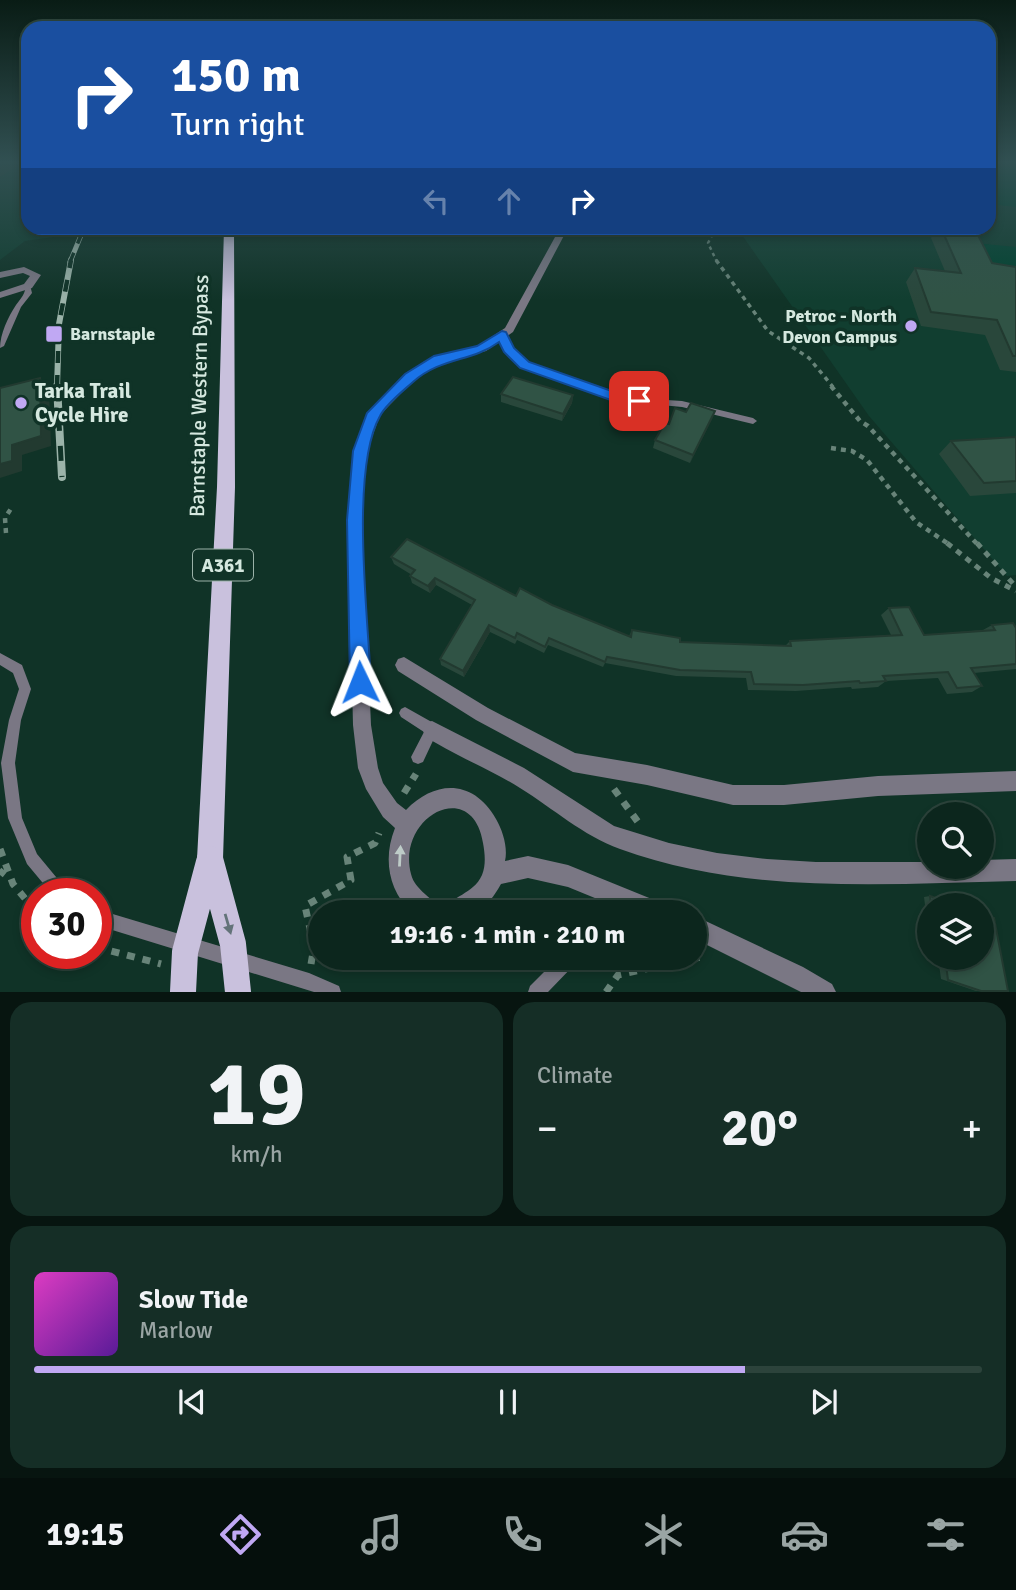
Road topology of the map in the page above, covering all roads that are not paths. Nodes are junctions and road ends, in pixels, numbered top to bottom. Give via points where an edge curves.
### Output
1 (229, 235) edge
2 (560, 235) edge
3 (0, 275) edge
4 (28, 286) junction
5 (1, 296) edge
6 (502, 334) junction
7 (0, 346) edge
8 (622, 399) junction
9 (638, 414) dead end
10 (753, 421) dead end
11 (0, 659) edge
12 (404, 665) dead end
13 (405, 713) dead end
14 (432, 730) junction
15 (418, 757) dead end
16 (1016, 781) edge
17 (406, 824) junction
18 (210, 859) junction
19 (1016, 870) edge
20 (493, 875) junction
21 (48, 878) edge
22 (415, 900) edge
23 (477, 900) edge
24 (627, 900) edge
25 (112, 922) edge
26 (707, 934) edge
27 (557, 970) edge
28 (183, 992) edge
29 (237, 992) edge
30 (333, 992) edge
31 (536, 992) edge
32 (824, 992) edge

1 - 18 main road, Barnstaple Western Bypass / A361 via 226,487
2 - 6 street via 509,330
3 - 4 street via 30,271 36,275
4 - 5 street
4 - 7 lane via 29,293
6 - 8 lane via 508,349 524,365
6 - 17 street via 482,349 438,359 410,377 374,413 360,451 355,520 362,725 376,789
8 - 9 lane
8 - 10 lane via 682,404
11 - 21 lane via 19,669 24,689 8,763 15,818 32,859
12 - 16 street via 482,714 573,762 733,795
13 - 14 lane
14 - 15 lane
14 - 19 street via 519,776 581,821 659,852 774,871
17 - 20 street via 428,804 443,799 472,803 492,827 497,854
22 -> 17 street via 400,878 398,858
18 - 28 main road, Barnstaple Western Bypass / A361, bridge via 185,952
18 -> 29 main road, Barnstaple Western Bypass / A361, bridge via 233,944
20 - 23 street
20 - 24 street via 528,867 568,876
25 - 30 lane
26 - 32 street
27 - 31 lane

